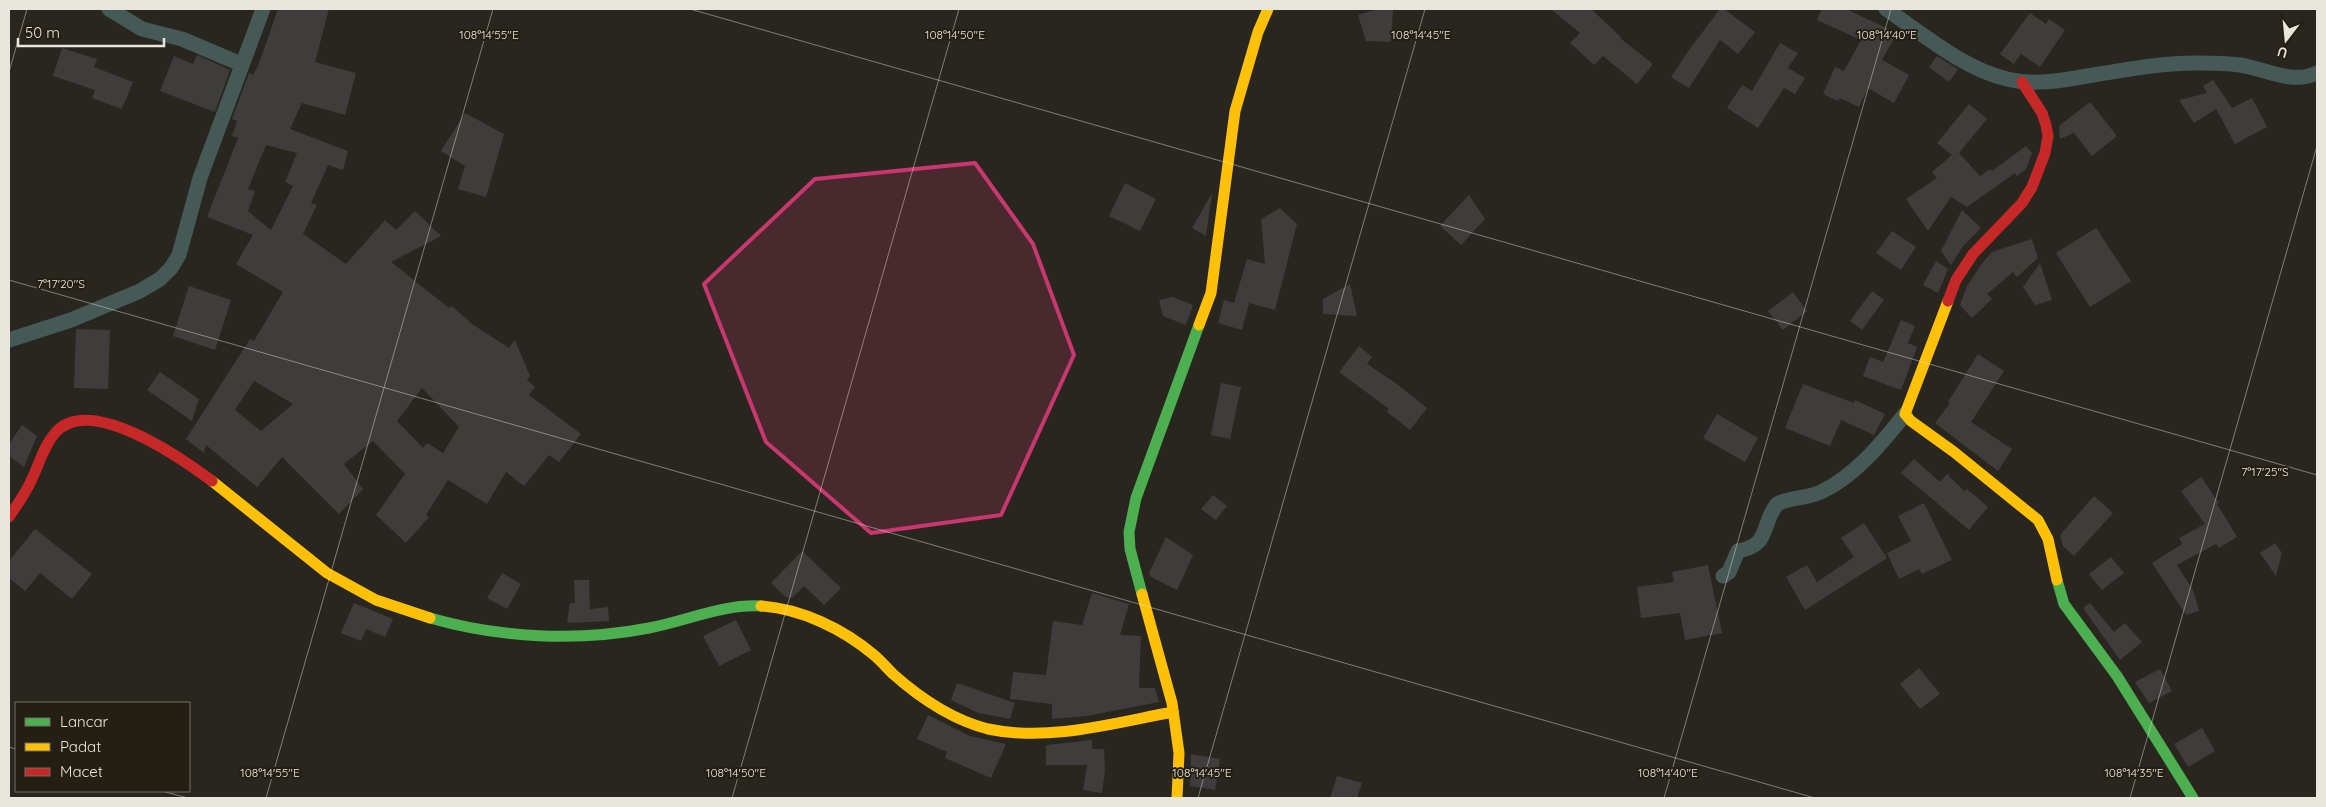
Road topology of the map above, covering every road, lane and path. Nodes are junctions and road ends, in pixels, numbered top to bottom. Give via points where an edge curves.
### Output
1 (109, 9) edge
2 (263, 9) edge
3 (1268, 9) edge
4 (1886, 9) edge
5 (242, 64) junction
6 (2317, 73) edge
7 (2022, 82) junction
8 (9, 340) edge
9 (1905, 414) junction
10 (9, 517) edge
11 (1723, 576) dead end
12 (1173, 712) junction
13 (1177, 798) edge
14 (2193, 798) edge

1 - 5 street via 142,29 182,38
2 - 5 street
3 - 12 street via 1235,111 1212,293 1136,498 1129,532 1130,548
4 - 7 street via 1972,66
5 - 8 street via 200,178 179,255 171,268 160,280 131,294 71,320
6 - 7 street via 2307,78 2293,78 2241,65 2193,63 2049,82
7 - 9 street via 2042,112 2048,136 2045,154 2022,203 1973,254 1956,280
9 - 11 street via 1871,453 1834,485 1818,493 1776,504 1760,542 1751,548 1738,550 1730,569
9 - 14 street via 2038,520 2049,544 2058,591 2064,604 2117,676
10 - 12 street via 32,481 47,443 59,429 74,422 91,420 143,438 195,468 324,572 373,599 418,616 460,626 571,636 630,631 720,611 772,606 802,614 842,633 929,701 966,722 1001,731 1040,732 1082,729
12 - 13 street via 1178,753

